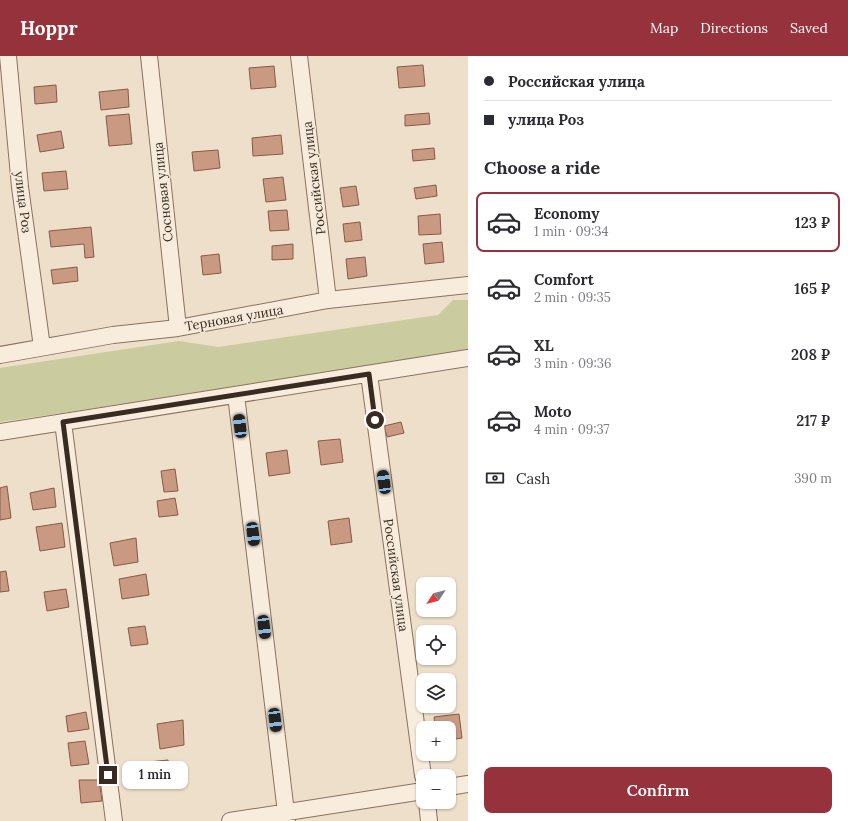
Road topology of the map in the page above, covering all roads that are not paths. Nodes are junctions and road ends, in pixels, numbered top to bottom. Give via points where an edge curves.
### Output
1 (8, 56) edge
2 (149, 56) edge
3 (299, 56) edge
4 (468, 285) edge
5 (328, 300) junction
6 (178, 328) junction
7 (42, 347) junction
8 (0, 355) edge
9 (468, 358) edge
10 (369, 374) junction
11 (236, 395) junction
12 (63, 422) junction
13 (0, 432) edge
14 (422, 769) edge
15 (468, 784) edge
16 (456, 786) edge
17 (416, 792) edge
18 (428, 809) edge
19 (286, 817) edge
20 (114, 821) edge
21 (230, 821) edge
22 (430, 821) edge

1 - 7 street, улица Роз via 20,187
2 - 6 street, Сосновая улица
3 - 5 street, Российская улица
4 - 5 street, Терновая улица
5 - 6 street, Терновая улица
6 - 7 street, Терновая улица via 113,335
7 - 8 street, Терновая улица
9 - 10 street
10 - 11 street
10 - 14 street, Российская улица
11 - 12 street
11 - 19 street
12 - 13 street
12 - 20 street
15 - 16 street
17 - 19 street
18 - 22 street
19 - 21 street

